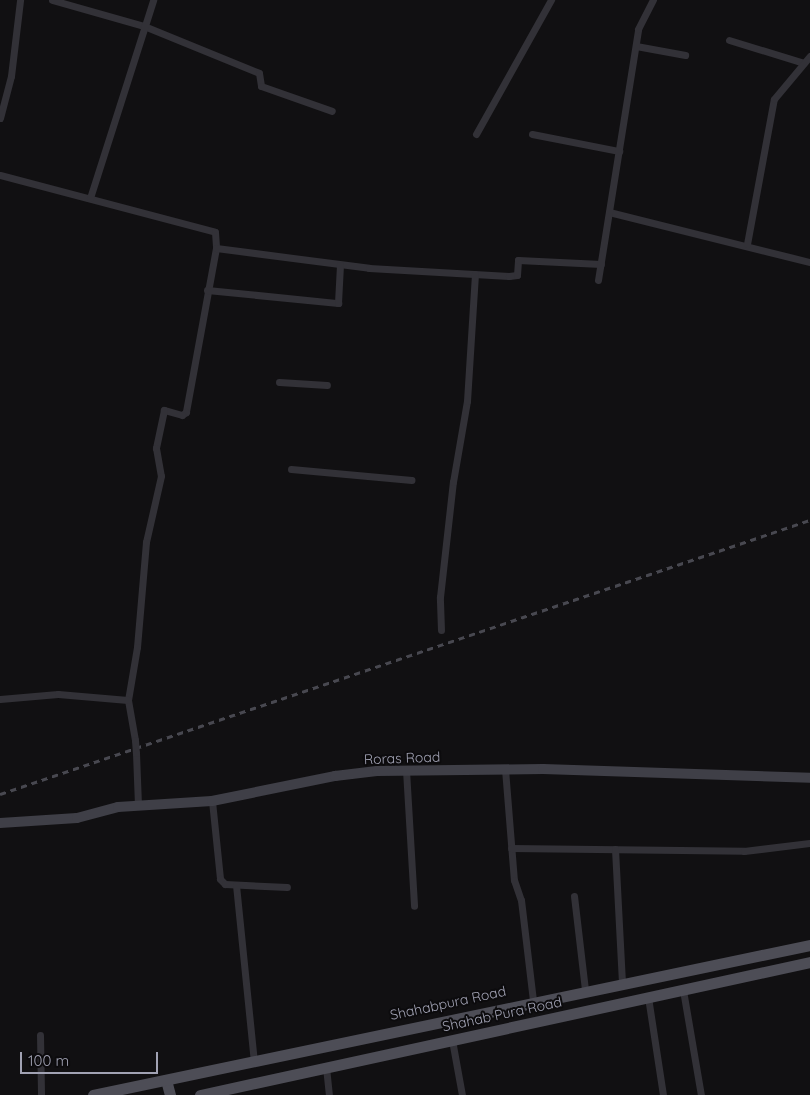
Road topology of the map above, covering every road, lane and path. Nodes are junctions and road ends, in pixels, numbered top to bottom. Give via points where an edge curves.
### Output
1 (20, 0) edge
2 (52, 0) edge
3 (153, 0) edge
4 (551, 0) edge
5 (652, 0) edge
6 (144, 26) junction
7 (729, 40) dead end
8 (636, 46) junction
9 (685, 56) dead end
10 (810, 56) edge
11 (804, 63) junction
12 (332, 111) dead end
13 (0, 118) edge
14 (476, 134) dead end
15 (532, 134) dead end
16 (619, 151) junction
17 (0, 175) edge
18 (90, 198) junction
19 (609, 212) junction
20 (747, 244) junction
21 (216, 248) junction
22 (810, 262) edge
23 (601, 264) junction
24 (340, 265) junction
25 (475, 274) junction
26 (598, 280) dead end
27 (207, 290) junction
28 (279, 382) dead end
29 (328, 384) dead end
30 (291, 469) dead end
31 (412, 480) dead end
32 (441, 630) dead end
33 (0, 699) edge
34 (128, 700) junction
35 (505, 769) junction
36 (406, 770) junction
37 (810, 778) edge
38 (212, 801) junction
39 (138, 806) junction
40 (0, 823) edge
41 (810, 843) edge
42 (511, 848) junction
43 (615, 849) junction
44 (236, 885) junction
45 (287, 887) dead end
46 (574, 896) dead end
47 (414, 906) dead end
48 (808, 947) edge
49 (810, 962) edge
50 (622, 983) junction
51 (585, 990) junction
52 (683, 990) junction
53 (648, 997) junction
54 (533, 1001) junction
55 (40, 1035) dead end
56 (452, 1040) junction
57 (254, 1061) junction
58 (326, 1068) junction
59 (166, 1080) junction
60 (41, 1095) edge
61 (93, 1095) edge
62 (170, 1095) edge
63 (200, 1095) edge
64 (330, 1095) edge
65 (462, 1095) edge
66 (663, 1095) edge
67 (701, 1095) edge

1 - 13 street via 11,76
2 - 6 street
3 - 6 street
4 - 14 street
5 - 8 street via 638,30
6 - 12 street via 259,73 261,86
6 - 18 street
7 - 11 street
8 - 9 street
8 - 16 street
10 - 11 street
11 - 20 street via 774,99
15 - 16 street
16 - 19 street
17 - 18 street
18 - 21 street via 215,232
19 - 20 street
19 - 23 street
20 - 22 street
21 - 24 street
21 - 27 street
23 - 25 street via 518,260 515,276
23 - 26 street
24 - 25 street
24 - 27 street via 338,304
25 - 32 street via 467,401 453,482 440,597
27 - 34 street via 186,412 182,415 164,410 156,448 161,476 146,542 137,646
28 - 29 street
30 - 31 street
33 - 34 street via 58,694
34 - 39 street, bridge via 135,740
35 - 36 main road, Roras Road
35 - 37 main road, Roras Road
35 - 42 street
36 - 38 main road, Roras Road via 335,776
36 - 47 street
38 - 39 main road, Roras Road
38 - 44 street via 220,879 225,884
39 - 40 main road, Roras Road via 118,807 77,818
41 - 43 street via 744,851
42 - 43 street
42 - 54 street
43 - 50 street
44 - 45 street
44 - 57 street
46 - 51 street
48 - 50 main road, Shahabpura Road
49 - 52 main road, Shahab Pura Road
50 - 51 main road, Shahabpura Road
51 - 54 main road, Shahabpura Road
52 - 53 main road, Shahab Pura Road
52 - 67 street
53 - 56 main road, Shahab Pura Road
53 - 66 street
54 - 57 main road, Shahabpura Road
55 - 60 street
56 - 58 main road, Shahab Pura Road
56 - 65 street
57 - 59 main road, Shahabpura Road
58 - 63 main road, Shahab Pura Road
58 - 64 street
59 - 61 main road, Shahabpura Road
59 - 62 main road

